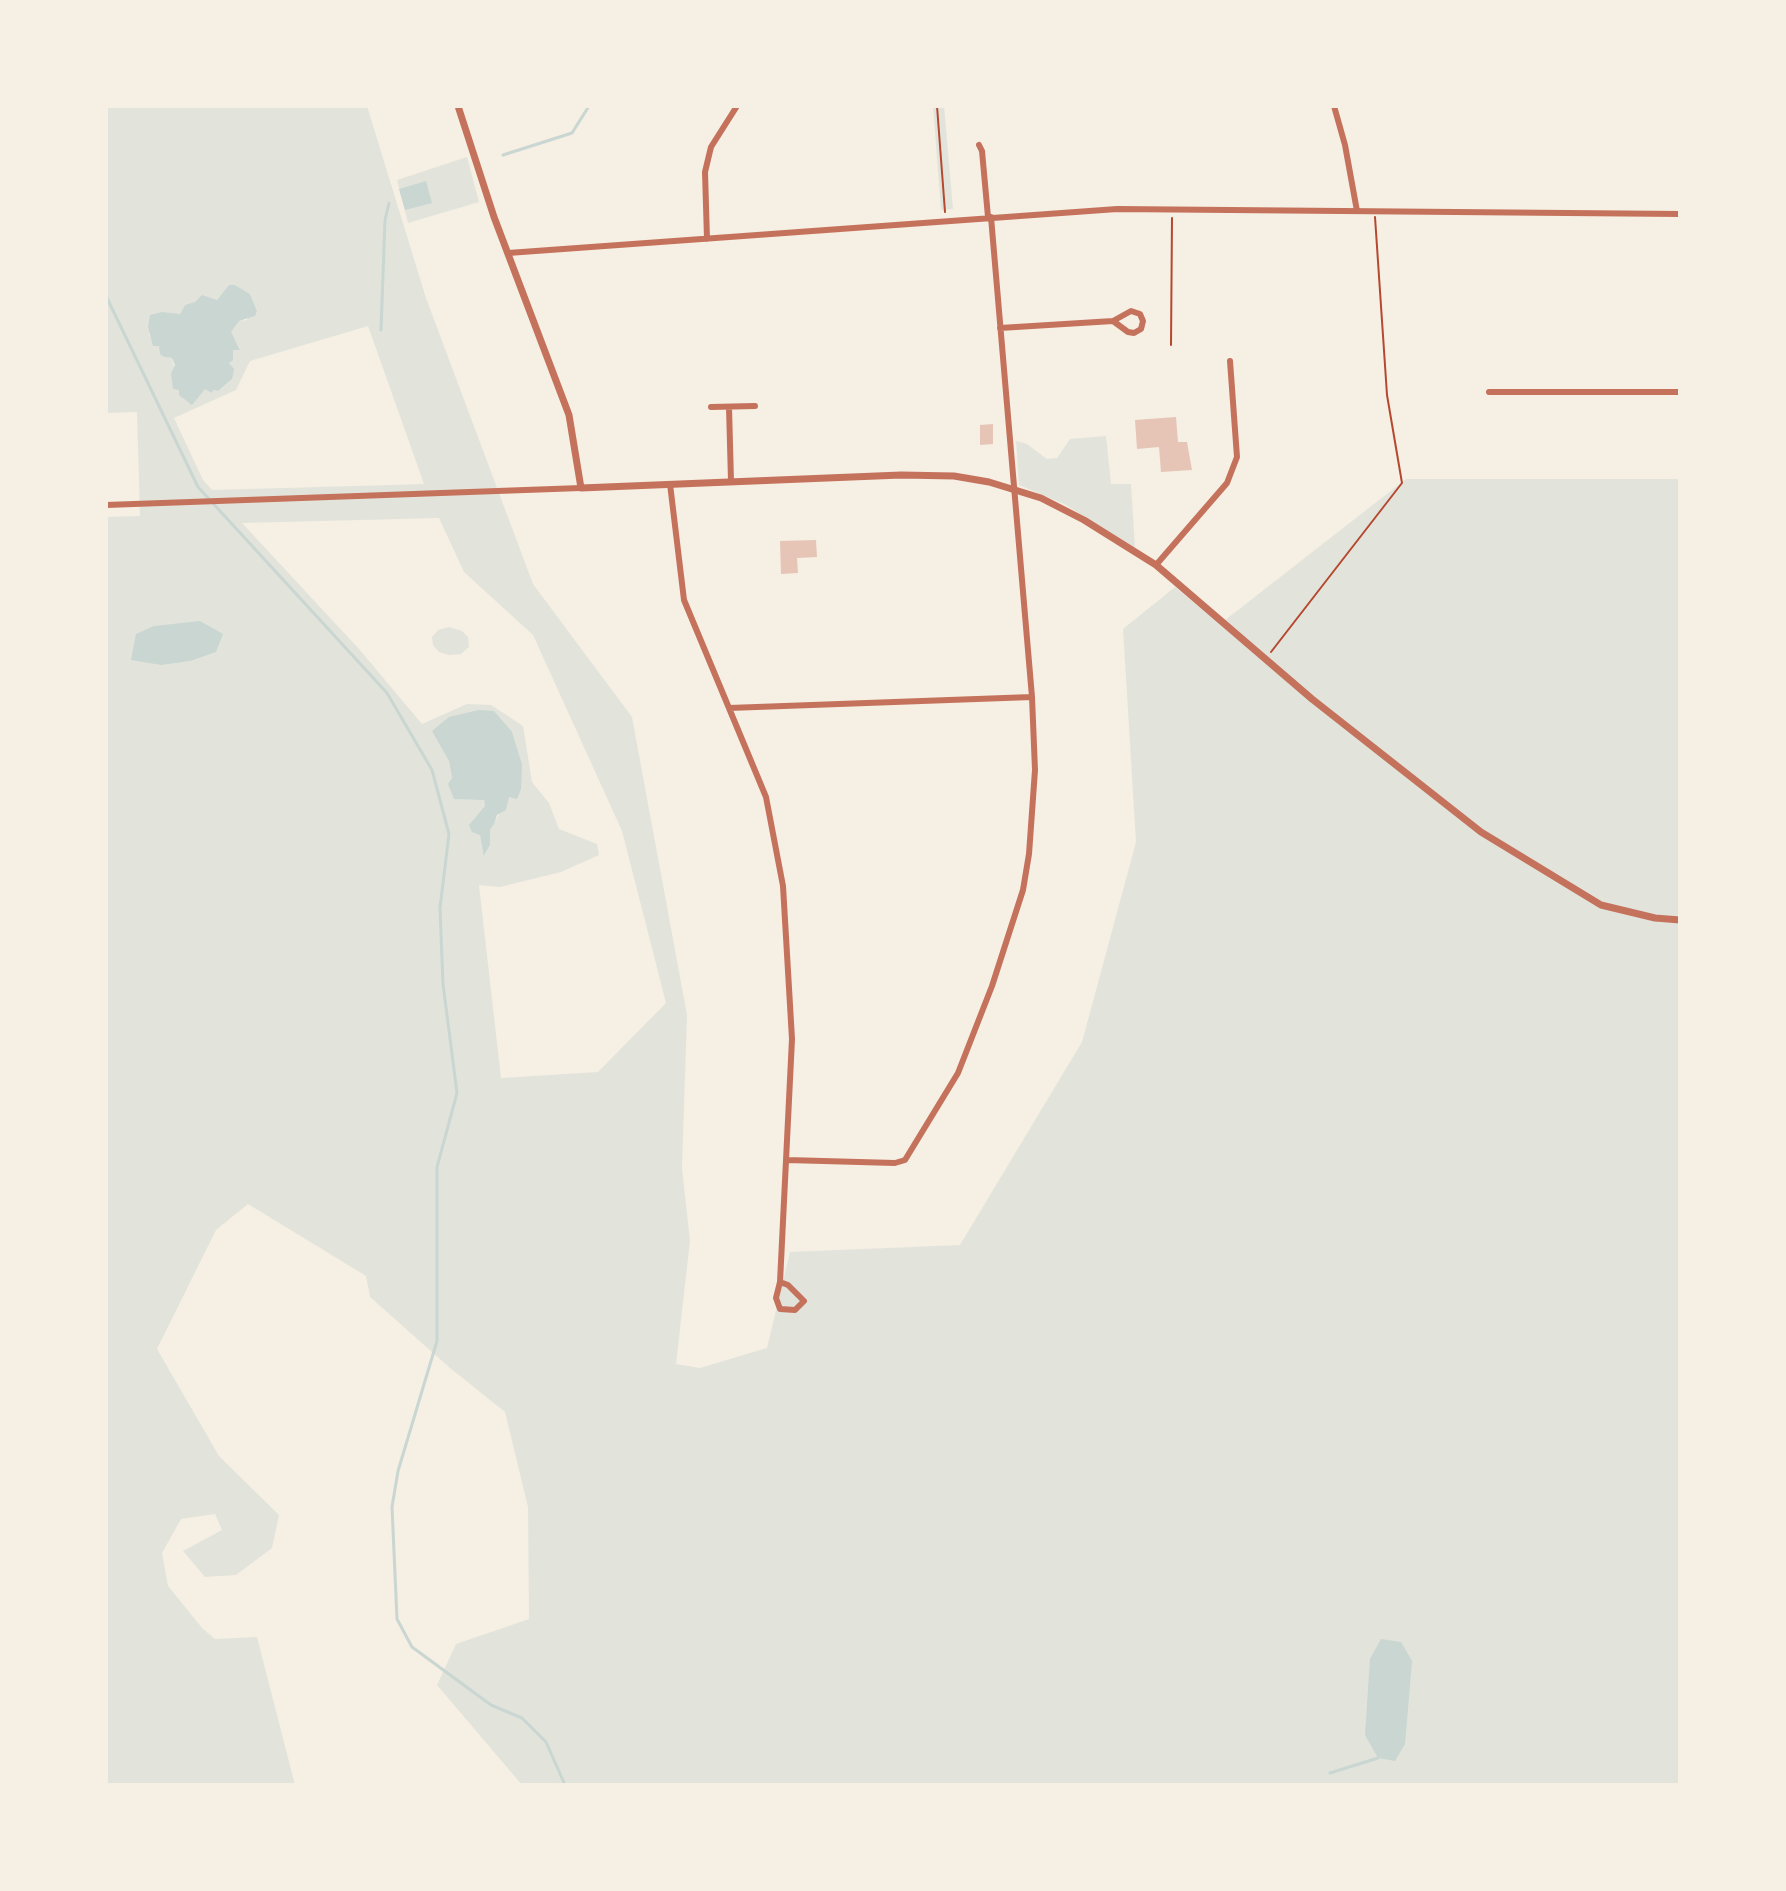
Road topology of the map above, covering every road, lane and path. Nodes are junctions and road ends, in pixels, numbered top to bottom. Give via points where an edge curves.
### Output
1 (458, 106) edge
2 (737, 106) edge
3 (937, 106) edge
4 (1334, 106) edge
5 (979, 145) dead end
6 (1172, 208) junction
7 (1357, 211) junction
8 (1375, 212) junction
9 (1680, 214) edge
10 (990, 217) junction
11 (946, 221) junction
12 (707, 239) junction
13 (508, 253) junction
14 (1113, 321) junction
15 (1000, 328) junction
16 (1171, 345) dead end
17 (1230, 361) dead end
18 (1489, 392) dead end
19 (1680, 392) edge
20 (755, 406) dead end
21 (711, 407) dead end
22 (729, 407) junction
23 (731, 481) junction
24 (670, 484) junction
25 (581, 488) junction
26 (1013, 488) junction
27 (106, 505) edge
28 (1156, 565) junction
29 (1265, 660) junction
30 (1032, 697) junction
31 (729, 708) junction
32 (1680, 920) edge
33 (787, 1160) junction
34 (780, 1282) junction

1 - 13 street
2 - 12 street via 711,147 705,172
3 - 11 path
4 - 7 street
5 - 10 street
6 - 7 street
6 - 10 street
6 - 16 path
7 - 8 street
8 - 9 street
8 - 29 path via 1387,395 1402,483
10 - 11 street
10 - 15 street
11 - 12 street
12 - 13 street
13 - 25 street via 569,415
14 - 14 street via 1134,333 1143,321 1131,311
14 - 15 street
15 - 26 street
17 - 28 street via 1237,457 1227,483
18 - 19 street
20 - 22 street
21 - 22 street
22 - 23 street
23 - 24 street
23 - 26 street via 954,476
24 - 25 street
24 - 31 street via 684,600
25 - 27 street
26 - 28 street via 1084,520
26 - 30 street
28 - 29 street
29 - 32 street via 1481,832 1601,905
30 - 31 street
30 - 33 street via 1035,770 1023,890 958,1073 905,1160
31 - 33 street via 766,797 783,886 792,1039
33 - 34 street
34 - 34 street via 780,1309 795,1310 804,1301

